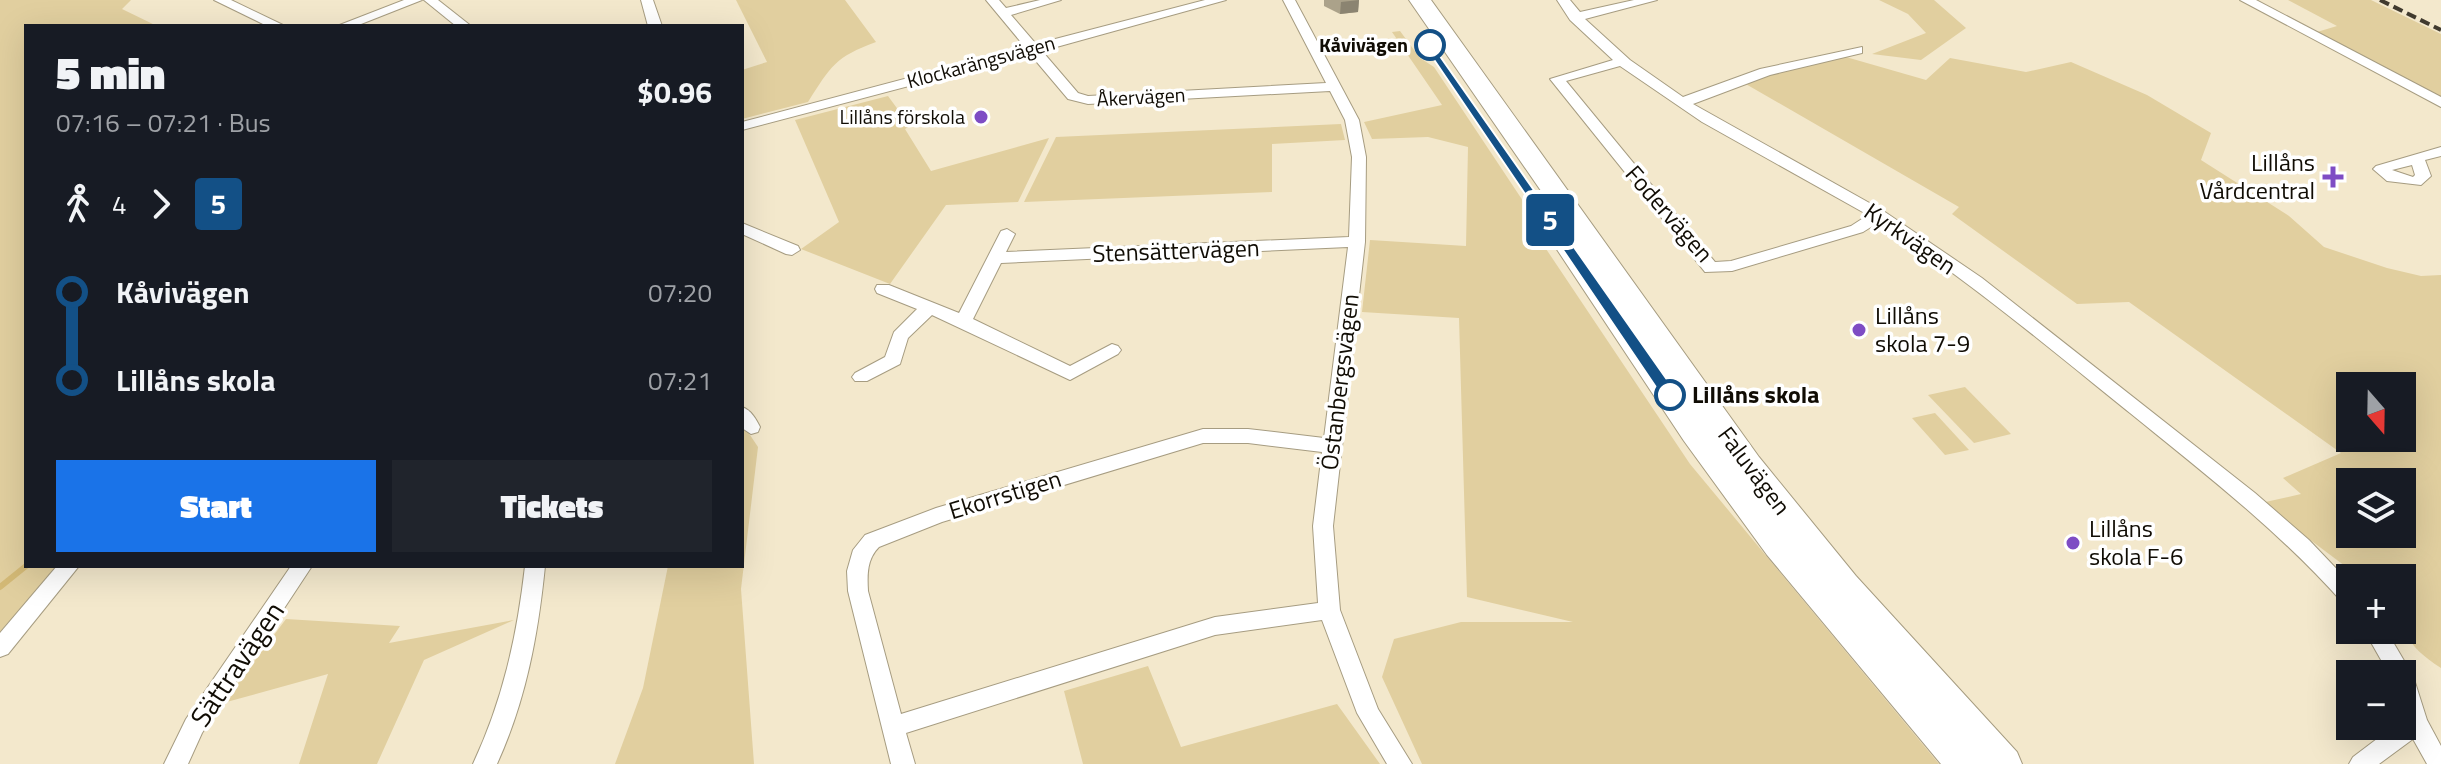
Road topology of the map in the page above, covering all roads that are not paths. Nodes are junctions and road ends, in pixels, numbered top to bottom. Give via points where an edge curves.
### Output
1 (220, 0) edge
2 (416, 0) edge
3 (430, 0) edge
4 (647, 0) edge
5 (992, 0) edge
6 (1055, 0) edge
7 (1220, 0) edge
8 (1289, 0) edge
9 (1563, 0) edge
10 (1651, 0) edge
11 (2246, 0) edge
12 (1418, 12) edge
13 (1003, 13) junction
14 (1575, 17) junction
15 (274, 24) edge
16 (350, 24) edge
17 (461, 24) edge
18 (654, 24) edge
19 (1033, 48) junction
20 (1857, 50) dead end
21 (1623, 61) junction
22 (1335, 87) junction
23 (1684, 102) junction
24 (2441, 103) edge
25 (744, 125) edge
26 (2441, 151) edge
27 (2417, 158) dead end
28 (1878, 215) junction
29 (744, 229) edge
30 (1007, 234) dead end
31 (1357, 242) junction
32 (792, 250) dead end
33 (994, 258) junction
34 (883, 289) dead end
35 (930, 308) junction
36 (963, 321) junction
37 (1112, 350) dead end
38 (861, 377) dead end
39 (1332, 446) junction
40 (67, 568) edge
41 (301, 568) edge
42 (535, 568) edge
43 (2336, 582) edge
44 (1329, 610) junction
45 (0, 648) edge
46 (2416, 723) edge
47 (893, 727) junction
48 (2393, 740) edge
49 (176, 764) edge
50 (485, 764) edge
51 (903, 764) edge
52 (1400, 764) edge
53 (1965, 764) edge
54 (2003, 764) edge
55 (2361, 764) edge
56 (2439, 764) edge

1 - 15 street
2 - 16 street
3 - 17 street
4 - 18 street
5 - 13 street, Åkervägen
6 - 13 street
7 - 19 street, Klockarängsvägen
8 - 22 street, Östanbergsvägen
9 - 14 street, Kyrkvägen
10 - 14 street
11 - 24 street
12 - 53 highway, Faluvägen via 1722,470 1816,592
12 - 54 highway, Faluvägen via 1748,465 1844,586
13 - 19 street, Åkervägen
14 - 21 street, Kyrkvägen
19 - 22 street, Åkervägen via 1073,96 1088,100
19 - 25 street, Klockarängsvägen
20 - 23 street via 1755,75
21 - 23 street, Kyrkvägen
21 - 28 street, Fodervägen via 1557,79 1711,268 1857,229
22 - 31 street, Östanbergsvägen via 1356,130
23 - 28 street, Kyrkvägen
26 - 27 street
28 - 43 street, Kyrkvägen via 2063,350 2183,446
29 - 32 street
30 - 33 street
31 - 33 street, Stensättervägen
31 - 39 street, Östanbergsvägen
33 - 36 street
34 - 35 street
35 - 36 street
35 - 38 street via 901,333 894,360
36 - 37 street via 1070,374
39 - 44 street, Östanbergsvägen via 1323,526
39 - 47 street, Ekorrstigen via 1203,436 936,516 872,541 861,555 858,591
40 - 45 street
41 - 49 street, Sättravägen via 194,726
42 - 50 street via 524,661 514,700
44 - 47 street via 1215,626
44 - 52 street, Östanbergsvägen via 1368,713
46 - 56 street
47 - 51 street, Ekorrstigen
48 - 55 street

